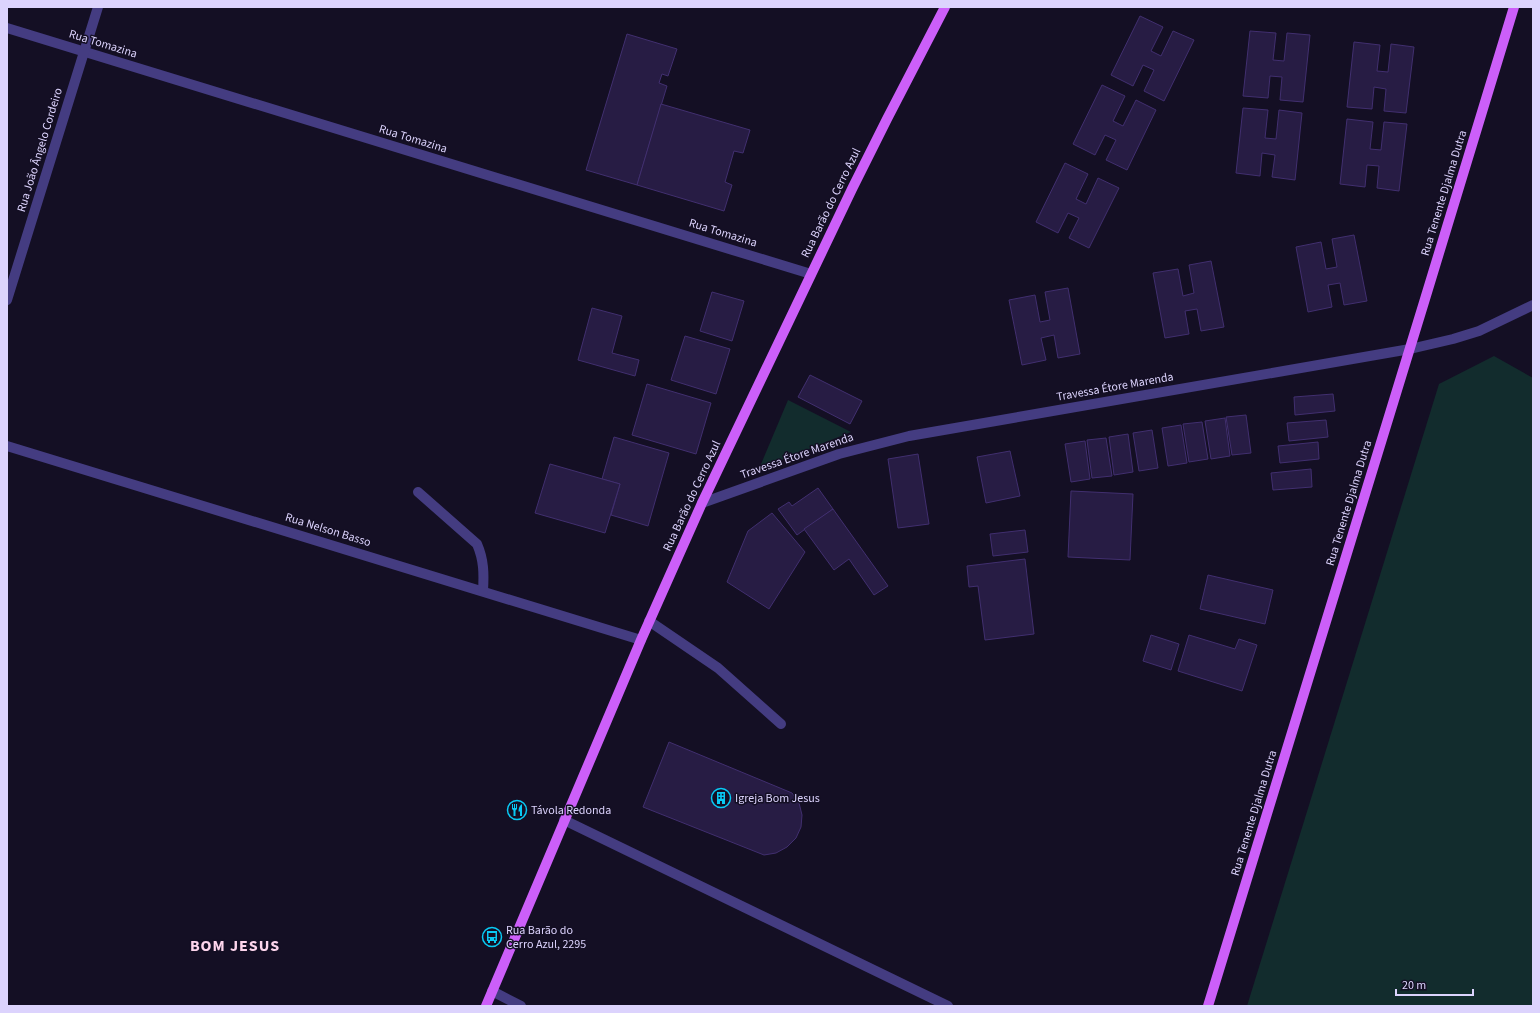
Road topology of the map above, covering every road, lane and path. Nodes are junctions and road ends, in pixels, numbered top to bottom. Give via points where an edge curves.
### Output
1 (98, 7) edge
2 (945, 7) edge
3 (1514, 7) edge
4 (7, 28) edge
5 (84, 52) junction
6 (811, 274) junction
7 (7, 300) edge
8 (1533, 305) edge
9 (1410, 348) junction
10 (7, 446) edge
11 (418, 492) dead end
12 (702, 503) junction
13 (483, 591) junction
14 (649, 621) junction
15 (641, 640) junction
16 (781, 724) dead end
17 (564, 820) junction
18 (492, 991) junction
19 (486, 1006) edge
20 (521, 1006) edge
21 (948, 1006) edge
22 (1208, 1006) edge

1 - 5 street, Rua João Ângelo Cordeiro
2 - 6 main road, Rua Barão do Cerro Azul
3 - 9 main road, Rua Tenente Djalma Dutra
4 - 5 street, Rua Tomazina
5 - 6 street, Rua Tomazina
5 - 7 street, Rua João Ângelo Cordeiro
6 - 12 main road, Rua Barão do Cerro Azul
8 - 9 street, Travessa Étore Marenda via 1479,331
9 - 12 street, Travessa Étore Marenda via 908,436 839,454
9 - 22 main road, Rua Tenente Djalma Dutra
10 - 13 street, Rua Nelson Basso
11 - 13 street via 477,544 484,567
12 - 14 main road, Rua Barão do Cerro Azul
13 - 15 street, Rua Nelson Basso
14 - 15 main road, Rua Barão do Cerro Azul
14 - 16 street via 718,668
15 - 17 main road, Rua Barão do Cerro Azul
17 - 18 main road, Rua Barão do Cerro Azul
17 - 21 street
18 - 19 main road, Rua Barão do Cerro Azul
18 - 20 street

